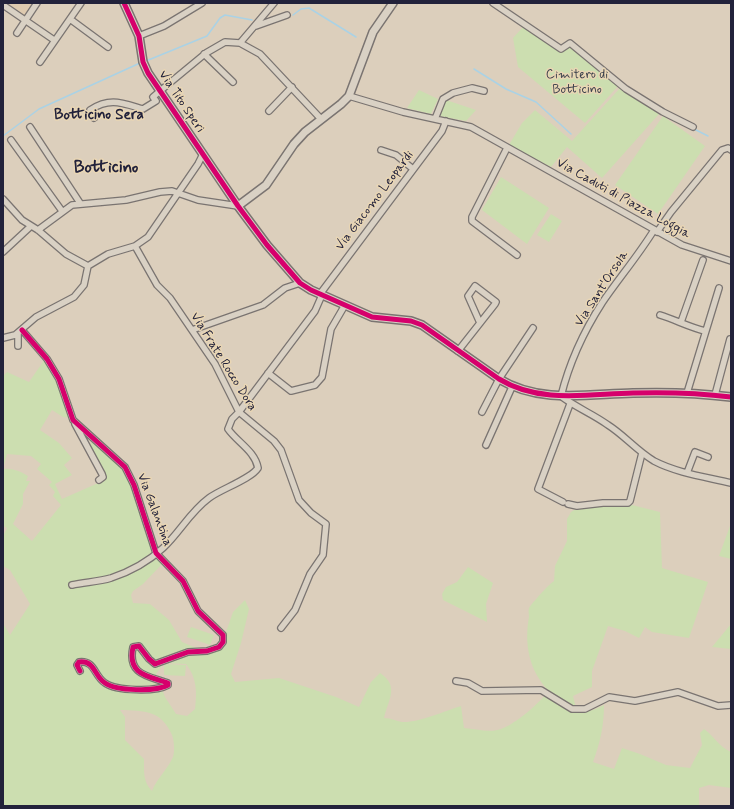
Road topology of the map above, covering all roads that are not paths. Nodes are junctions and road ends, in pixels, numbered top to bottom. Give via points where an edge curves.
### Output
1 (37, 3) edge
2 (81, 3) edge
3 (124, 3) edge
4 (202, 3) edge
5 (274, 3) edge
6 (393, 3) edge
7 (493, 3) edge
8 (3, 6) edge
9 (287, 15) dead end
10 (70, 19) junction
11 (25, 20) junction
12 (256, 26) junction
13 (17, 33) dead end
14 (139, 36) junction
15 (54, 40) junction
16 (240, 43) junction
17 (108, 47) dead end
18 (204, 54) junction
19 (40, 62) dead end
20 (233, 82) dead end
21 (292, 87) junction
22 (160, 91) junction
23 (484, 91) dead end
24 (349, 96) junction
25 (269, 111) dead end
26 (94, 118) dead end
27 (321, 119) junction
28 (435, 119) junction
29 (446, 121) junction
30 (30, 127) dead end
31 (693, 127) dead end
32 (11, 140) dead end
33 (508, 148) junction
34 (381, 150) dead end
35 (731, 150) edge
36 (203, 154) junction
37 (413, 169) junction
38 (178, 193) junction
39 (3, 199) edge
40 (80, 203) junction
41 (238, 206) junction
42 (62, 211) junction
43 (31, 226) junction
44 (38, 230) junction
45 (656, 231) junction
46 (135, 246) junction
47 (3, 252) edge
48 (517, 255) dead end
49 (703, 260) dead end
50 (731, 261) edge
51 (88, 266) junction
52 (300, 283) junction
53 (719, 288) dead end
54 (321, 295) junction
55 (346, 305) junction
56 (660, 315) dead end
57 (681, 322) junction
58 (480, 323) junction
59 (533, 328) dead end
60 (192, 330) junction
61 (20, 331) junction
62 (705, 331) junction
63 (3, 338) edge
64 (730, 339) dead end
65 (18, 346) dead end
66 (458, 351) junction
67 (268, 373) junction
68 (499, 379) junction
69 (512, 387) junction
70 (688, 393) junction
71 (579, 395) junction
72 (715, 395) junction
73 (561, 396) junction
74 (731, 397) edge
75 (570, 404) junction
76 (583, 409) junction
77 (239, 412) junction
78 (482, 412) dead end
79 (74, 420) junction
80 (486, 445) dead end
81 (642, 453) junction
82 (708, 456) dead end
83 (687, 473) junction
84 (99, 480) dead end
85 (731, 483) edge
86 (156, 553) junction
87 (72, 585) dead end
88 (281, 628) dead end
89 (80, 671) dead end
90 (456, 681) dead end
91 (731, 705) edge

1 - 11 street
2 - 10 street
3 - 14 street, Via Tito Speri
4 - 14 street via 164,26
5 - 12 street via 265,11
6 - 24 street via 373,32
7 - 31 street via 561,49 570,44 626,89
8 - 11 street
9 - 12 street
10 - 15 street
10 - 17 street
11 - 13 street
11 - 15 street
12 - 16 street
14 - 22 street, Via Tito Speri via 145,67
15 - 19 street
16 - 18 street via 225,42
16 - 21 street via 260,54
18 - 20 street
18 - 22 street
21 - 25 street
21 - 27 street
22 - 26 street via 153,97 156,101 144,109 111,102 101,103 90,110
22 - 36 street, Via Tito Speri
23 - 28 street via 472,88 448,96 443,99
24 - 27 street
24 - 28 street, Via Caduti di Piazza Loggia
27 - 41 street via 294,144 266,185
28 - 29 street, Via Caduti di Piazza Loggia
29 - 33 street, Via Caduti di Piazza Loggia via 471,128
29 - 37 street, Via Giacomo Leopardi via 442,131
30 - 40 street
32 - 42 street
33 - 45 street, Via Caduti di Piazza Loggia
33 - 48 street via 472,221
34 - 37 street via 396,155
35 - 45 street, Via Sant'Orsola via 722,150
36 - 38 street
36 - 41 street, Via Tito Speri
37 - 54 street, Via Giacomo Leopardi
38 - 40 street via 160,192 101,204
38 - 41 street via 198,200
38 - 46 street via 148,237
39 - 43 street via 18,217
40 - 42 street
41 - 52 street, Via Tito Speri
42 - 44 street
43 - 44 street
43 - 47 street
44 - 51 street via 66,254
45 - 50 street, Via Caduti di Piazza Loggia via 682,245
45 - 73 street, Via Sant'Orsola via 590,324 565,379
46 - 51 street via 108,254
46 - 60 street, Via Frate Rocco Dora via 157,285 170,298
49 - 57 street
51 - 61 street via 84,285 74,297 36,317
52 - 54 street
52 - 60 street via 285,288 263,306
53 - 62 street
54 - 55 street
54 - 67 street, Via Giacomo Leopardi via 315,311
55 - 66 street via 372,317 416,323
55 - 67 street via 331,329 322,377 315,385 290,392
56 - 57 street
57 - 62 street via 685,326
58 - 58 street via 496,302 475,286 468,296
58 - 66 street
59 - 68 street
60 - 77 street, Via Frate Rocco Dora via 215,364
61 - 63 street
61 - 65 street
61 - 79 street, Via Galantina via 47,358 59,379
62 - 70 street
64 - 72 street
66 - 68 street
67 - 77 street, Via Giacomo Leopardi
68 - 69 street
68 - 78 street
69 - 73 street
69 - 80 street
70 - 71 street
70 - 72 street
71 - 73 street
71 - 76 street
72 - 74 street
73 - 75 street
75 - 76 street
75 - 81 street via 538,489 577,506 628,503
76 - 81 street via 612,427
77 - 86 street, Via Giacomo Leopardi via 232,419 228,429 234,438 245,446 258,468 253,475 225,488 197,506
77 - 88 street, Via Frate Rocco Dora via 274,441 285,459 299,500 326,524 323,555 310,574 294,610
79 - 84 street, Via Galantina via 102,474 103,477
79 - 86 street, Via Galantina via 125,467 134,485
81 - 83 street via 665,466
82 - 83 street via 695,452
83 - 85 street
86 - 87 street via 128,571 109,579
86 - 89 street, Via Galantina via 182,581 198,611 223,635 223,642 219,647 207,651 188,652 155,664 139,646 133,647 131,656 135,667 142,675 168,683 163,688 145,690 113,687 100,680 90,663 84,661 77,665
90 - 91 street via 468,683 482,691 541,690 572,709 585,709 608,697 635,701 678,692 718,706

